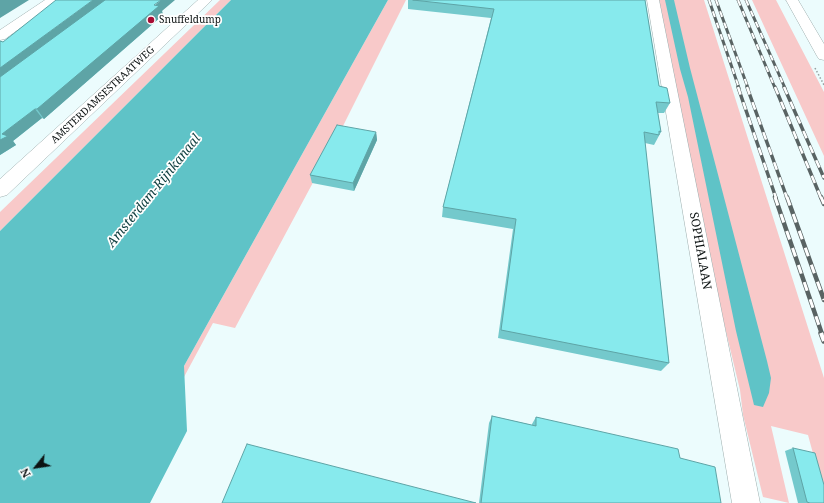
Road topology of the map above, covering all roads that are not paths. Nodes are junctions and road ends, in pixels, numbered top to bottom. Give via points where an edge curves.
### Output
1 (53, 0) edge
2 (206, 0) edge
3 (653, 0) edge
4 (792, 0) edge
5 (0, 36) edge
6 (824, 56) edge
7 (0, 190) edge
8 (746, 503) edge

1 - 5 street
2 - 7 main road, AMSTERDAMSESTRAATWEG
3 - 8 street, SOPHIALAAN
4 - 6 street

